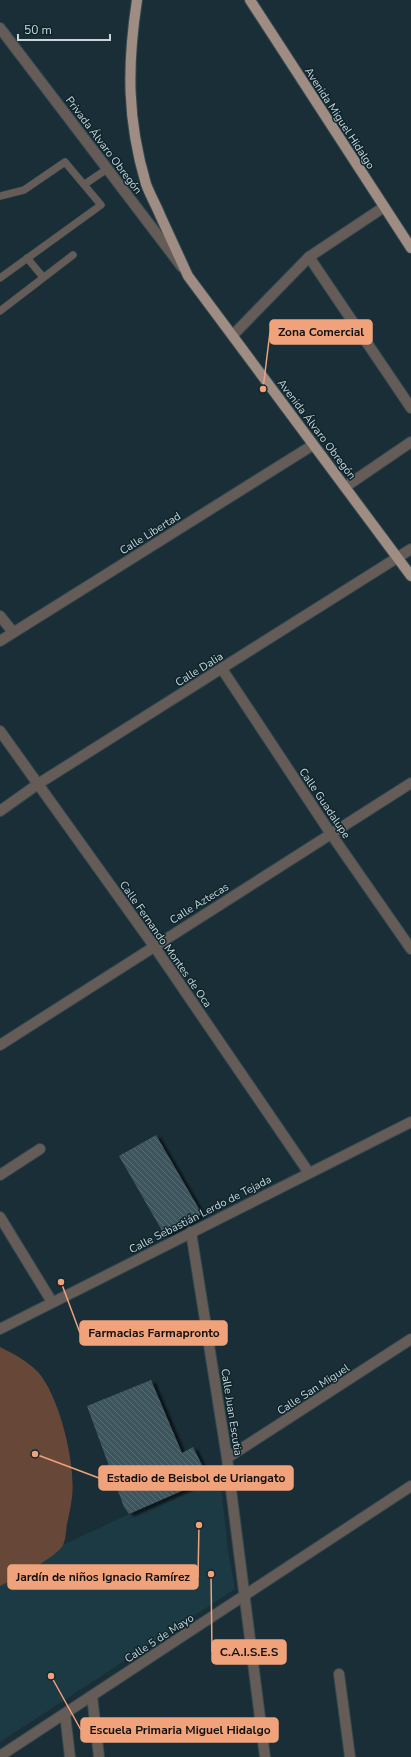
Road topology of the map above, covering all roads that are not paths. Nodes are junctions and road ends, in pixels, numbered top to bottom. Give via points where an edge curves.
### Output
1 (137, 0) edge
2 (250, 0) edge
3 (0, 28) edge
4 (107, 169) junction
5 (85, 184) junction
6 (0, 196) edge
7 (384, 207) junction
8 (411, 248) edge
9 (73, 255) dead end
10 (309, 257) junction
11 (27, 258) junction
12 (188, 276) junction
13 (43, 277) junction
14 (0, 278) edge
15 (1, 307) edge
16 (233, 335) junction
17 (411, 408) edge
18 (411, 442) edge
19 (313, 445) junction
20 (345, 487) junction
21 (411, 549) edge
22 (397, 558) junction
23 (411, 576) edge
24 (0, 616) edge
25 (14, 632) junction
26 (0, 641) edge
27 (222, 669) junction
28 (0, 731) edge
29 (411, 783) edge
30 (38, 784) junction
31 (0, 810) edge
32 (331, 834) junction
33 (154, 946) junction
34 (411, 949) edge
35 (0, 1045) edge
36 (411, 1122) edge
37 (40, 1149) dead end
38 (309, 1173) junction
39 (0, 1175) edge
40 (0, 1217) edge
41 (191, 1232) junction
42 (52, 1302) junction
43 (0, 1329) edge
44 (411, 1339) edge
45 (227, 1458) junction
46 (411, 1486) edge
47 (244, 1596) junction
48 (339, 1674) dead end
49 (92, 1696) junction
50 (64, 1714) junction
51 (0, 1756) edge
52 (70, 1757) edge
53 (99, 1757) edge
54 (265, 1757) edge
55 (350, 1757) edge

1 - 12 main road, Avenida Álvaro Obregón via 131,38 132,123 147,186
2 - 7 main road, Avenida Miguel Hidalgo
3 - 4 street, Privada Álvaro Obregón
4 - 5 lane
4 - 12 street, Privada Álvaro Obregón
5 - 6 lane via 65,162 24,190
5 - 11 lane via 101,205
7 - 8 main road, Avenida Miguel Hidalgo
7 - 10 street
9 - 13 lane
10 - 16 street
10 - 17 street
11 - 13 lane
11 - 14 lane
12 - 16 main road, Avenida Álvaro Obregón
13 - 15 lane
16 - 19 main road, Avenida Álvaro Obregón
18 - 20 street
19 - 20 main road, Avenida Álvaro Obregón
19 - 25 street, Calle Libertad
20 - 22 main road, Avenida Álvaro Obregón
21 - 22 street, Calle Dalia
22 - 23 main road, Avenida Álvaro Obregón
22 - 27 street, Calle Dalia
24 - 25 street
25 - 26 street, Calle Libertad
27 - 30 street, Calle Dalia
27 - 32 street, Calle Guadalupe
28 - 30 street, Calle Fernando Montes de Oca
29 - 32 street, Calle Aztecas
30 - 31 street, Calle Dalia
30 - 33 street, Calle Fernando Montes de Oca
32 - 33 street, Calle Aztecas
32 - 34 street, Calle Guadalupe
33 - 35 street, Calle Aztecas
33 - 38 street, Calle Fernando Montes de Oca
36 - 38 street, Calle Sebastián Lerdo de Tejada
37 - 39 street
38 - 41 street, Calle Sebastián Lerdo de Tejada
40 - 42 street
41 - 42 street, Calle Sebastián Lerdo de Tejada
41 - 45 street, Calle Juan Escutia
42 - 43 street, Calle Sebastián Lerdo de Tejada
44 - 45 street, Calle San Miguel
45 - 47 street, Calle Juan Escutia
46 - 47 street, Calle 5 de Mayo
47 - 49 street, Calle 5 de Mayo
47 - 54 street, Calle Juan Escutia
48 - 55 street
49 - 50 street, Calle 5 de Mayo
49 - 53 street
50 - 51 street, Calle 5 de Mayo
50 - 52 street

